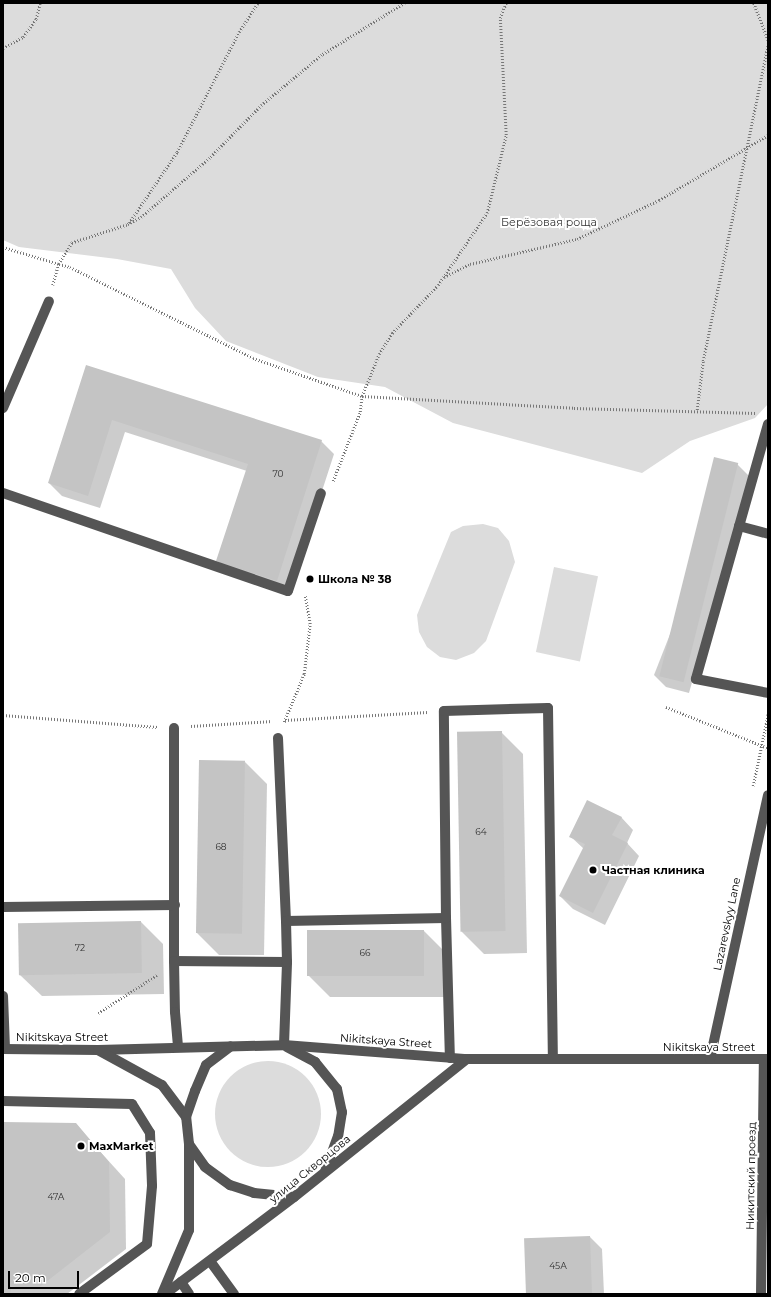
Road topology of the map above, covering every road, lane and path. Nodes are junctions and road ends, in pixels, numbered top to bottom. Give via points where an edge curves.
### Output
1 (40, 3) edge
2 (258, 3) edge
3 (405, 3) edge
4 (506, 3) edge
5 (754, 3) edge
6 (768, 40) edge
7 (768, 44) edge
8 (3, 48) edge
9 (768, 135) edge
10 (746, 149) junction
11 (127, 225) junction
12 (3, 247) edge
13 (59, 264) junction
14 (443, 277) junction
15 (49, 301) joint
16 (362, 396) junction
17 (3, 408) edge
18 (697, 410) junction
19 (761, 413) dead end
20 (768, 424) edge
21 (331, 489) dead end
22 (3, 493) edge
23 (321, 493) dead end
24 (739, 526) junction
25 (768, 534) edge
26 (307, 588) dead end
27 (768, 693) edge
28 (666, 706) dead end
29 (444, 712) junction
30 (3, 715) edge
31 (284, 720) junction
32 (174, 728) junction
33 (278, 738) joint
34 (768, 748) edge
35 (768, 795) edge
36 (764, 834) edge
37 (175, 905) junction
38 (3, 907) edge
39 (446, 918) junction
40 (286, 921) junction
41 (174, 961) junction
42 (287, 962) junction
43 (3, 996) edge
44 (98, 1013) dead end
45 (284, 1045) junction
46 (231, 1046) junction
47 (178, 1047) junction
48 (4, 1049) edge
49 (98, 1050) junction
50 (450, 1058) junction
51 (553, 1058) junction
52 (467, 1059) junction
53 (710, 1059) junction
54 (766, 1059) edge
55 (3, 1101) edge
56 (186, 1117) junction
57 (189, 1144) junction
58 (325, 1172) junction
59 (294, 1197) junction
60 (210, 1261) junction
61 (181, 1282) junction
62 (79, 1294) edge
63 (163, 1294) edge
64 (189, 1294) edge
65 (234, 1294) edge
66 (761, 1294) edge

1 - 8 path via 36,19 23,37
2 - 11 path via 239,32 177,152
3 - 11 path via 322,55 262,105 210,158 142,217
4 - 14 path via 500,18 506,135 488,213
5 - 6 path
7 - 10 path
9 - 10 path
10 - 14 path via 659,200 577,239 470,264
10 - 18 path via 703,361
11 - 13 path via 72,243
12 - 13 path
13 - 15 path
13 - 16 path via 70,267 254,358
14 - 16 path via 392,332 379,354
15 - 17 street
16 - 18 path via 574,408
16 - 21 path via 360,412
18 - 19 path
20 - 24 street
22 - 23 street via 288,590
24 - 25 street
24 - 27 street via 696,679
26 - 31 path via 305,595 310,624 304,674
28 - 34 path
29 - 31 path
29 - 39 street
29 - 51 street via 548,708
30 - 32 path
31 - 32 path
31 - 33 path
32 - 37 street
33 - 40 street
35 - 36 street, Lazarevskyy Lane
36 - 53 street, Lazarevskyy Lane
37 - 38 street
37 - 41 street
39 - 40 street
39 - 50 street
40 - 42 street
41 - 42 street
41 - 44 path via 158,975
41 - 47 street
42 - 45 street
43 - 48 street
45 - 46 street, Nikitskaya Street
45 - 50 street, Nikitskaya Street
45 - 58 street via 315,1062 337,1089 342,1112 338,1136
46 - 47 street, Nikitskaya Street
46 - 56 street via 206,1065
47 - 49 street, Nikitskaya Street
48 - 49 street, Nikitskaya Street
49 - 56 street via 162,1085
50 - 52 street, Nikitskaya Street
51 - 52 street, Nikitskaya Street
51 - 53 street, Nikitskaya Street
52 - 58 street, улица Скворцова
53 - 54 street, Nikitskaya Street
54 - 66 street, Никитский проезд
55 - 62 street via 132,1104 150,1133 152,1186 147,1244
56 - 57 street
57 - 59 street via 205,1167 230,1185 254,1193
57 - 63 street via 189,1230
58 - 59 street, улица Скворцова
59 - 60 street, улица Скворцова
60 - 61 street, улица Скворцова
60 - 65 street
61 - 63 street, улица Скворцова
61 - 64 street

